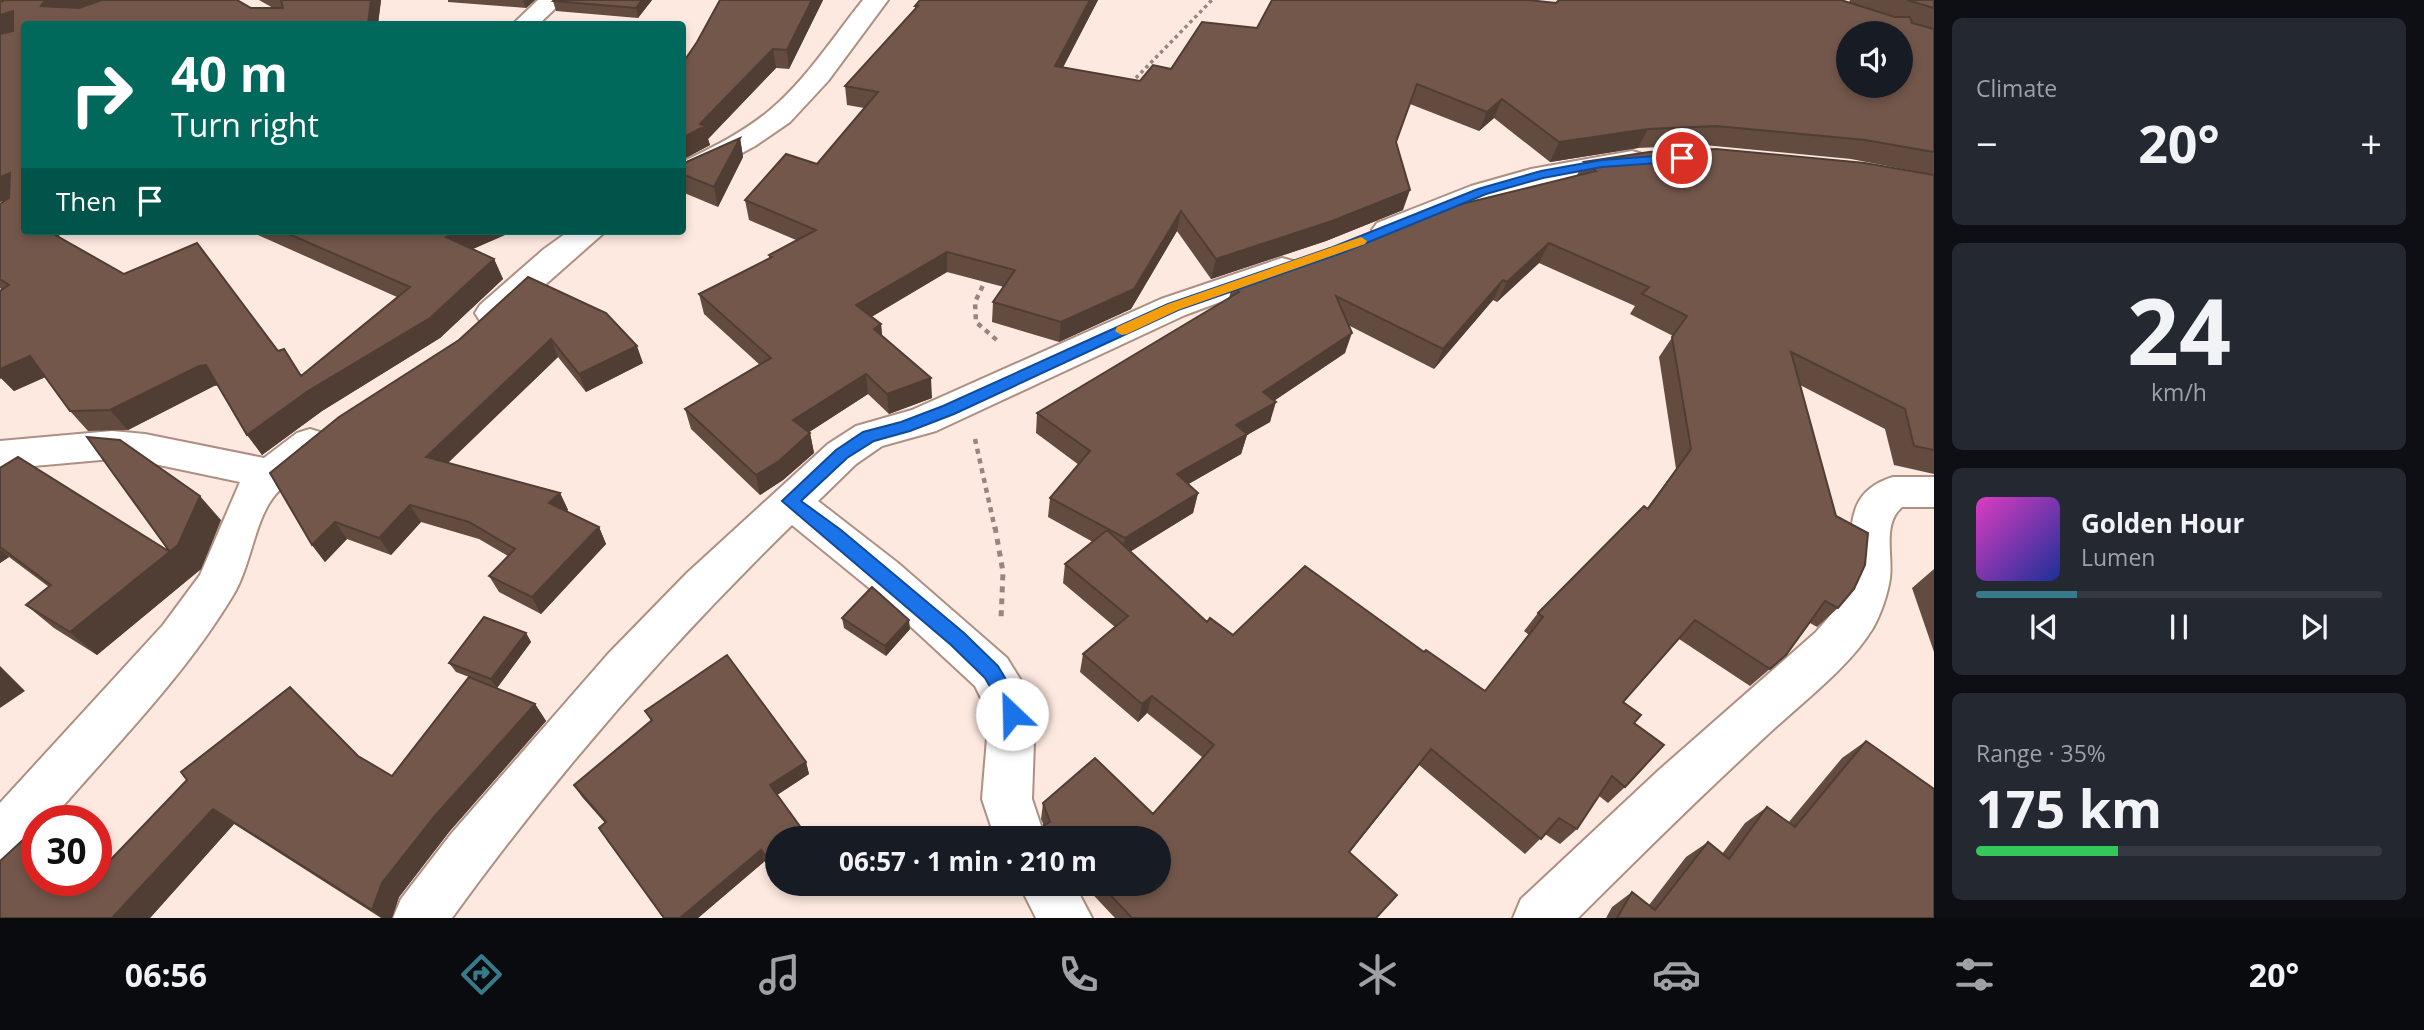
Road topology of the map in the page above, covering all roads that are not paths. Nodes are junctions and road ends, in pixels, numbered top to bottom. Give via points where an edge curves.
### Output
1 (552, 0) edge
2 (876, 0) edge
3 (528, 21) edge
4 (1664, 159) edge
5 (686, 172) edge
6 (585, 235) edge
7 (1362, 240) edge
8 (1314, 258) edge
9 (466, 338) edge
10 (340, 423) edge
11 (0, 455) edge
12 (270, 474) junction
13 (1934, 492) edge
14 (790, 501) junction
15 (1016, 826) edge
16 (0, 840) edge
17 (1052, 896) edge
18 (420, 918) edge
19 (1065, 918) edge
20 (1540, 918) edge

1 - 3 street
2 - 5 street via 819,74 779,116 751,137
4 - 7 street via 1541,175 1482,192
6 - 9 street via 527,280
8 - 14 street via 1173,307 923,421 869,436
10 - 12 street
11 - 12 street via 112,446 145,448
12 - 16 street via 242,517 218,584 179,639
13 - 20 street via 1893,492 1876,506 1870,530 1869,578 1857,615 1832,646
14 - 15 street via 883,575 991,672 1012,714 1007,799
14 - 18 street via 624,668 469,852
17 - 19 street

